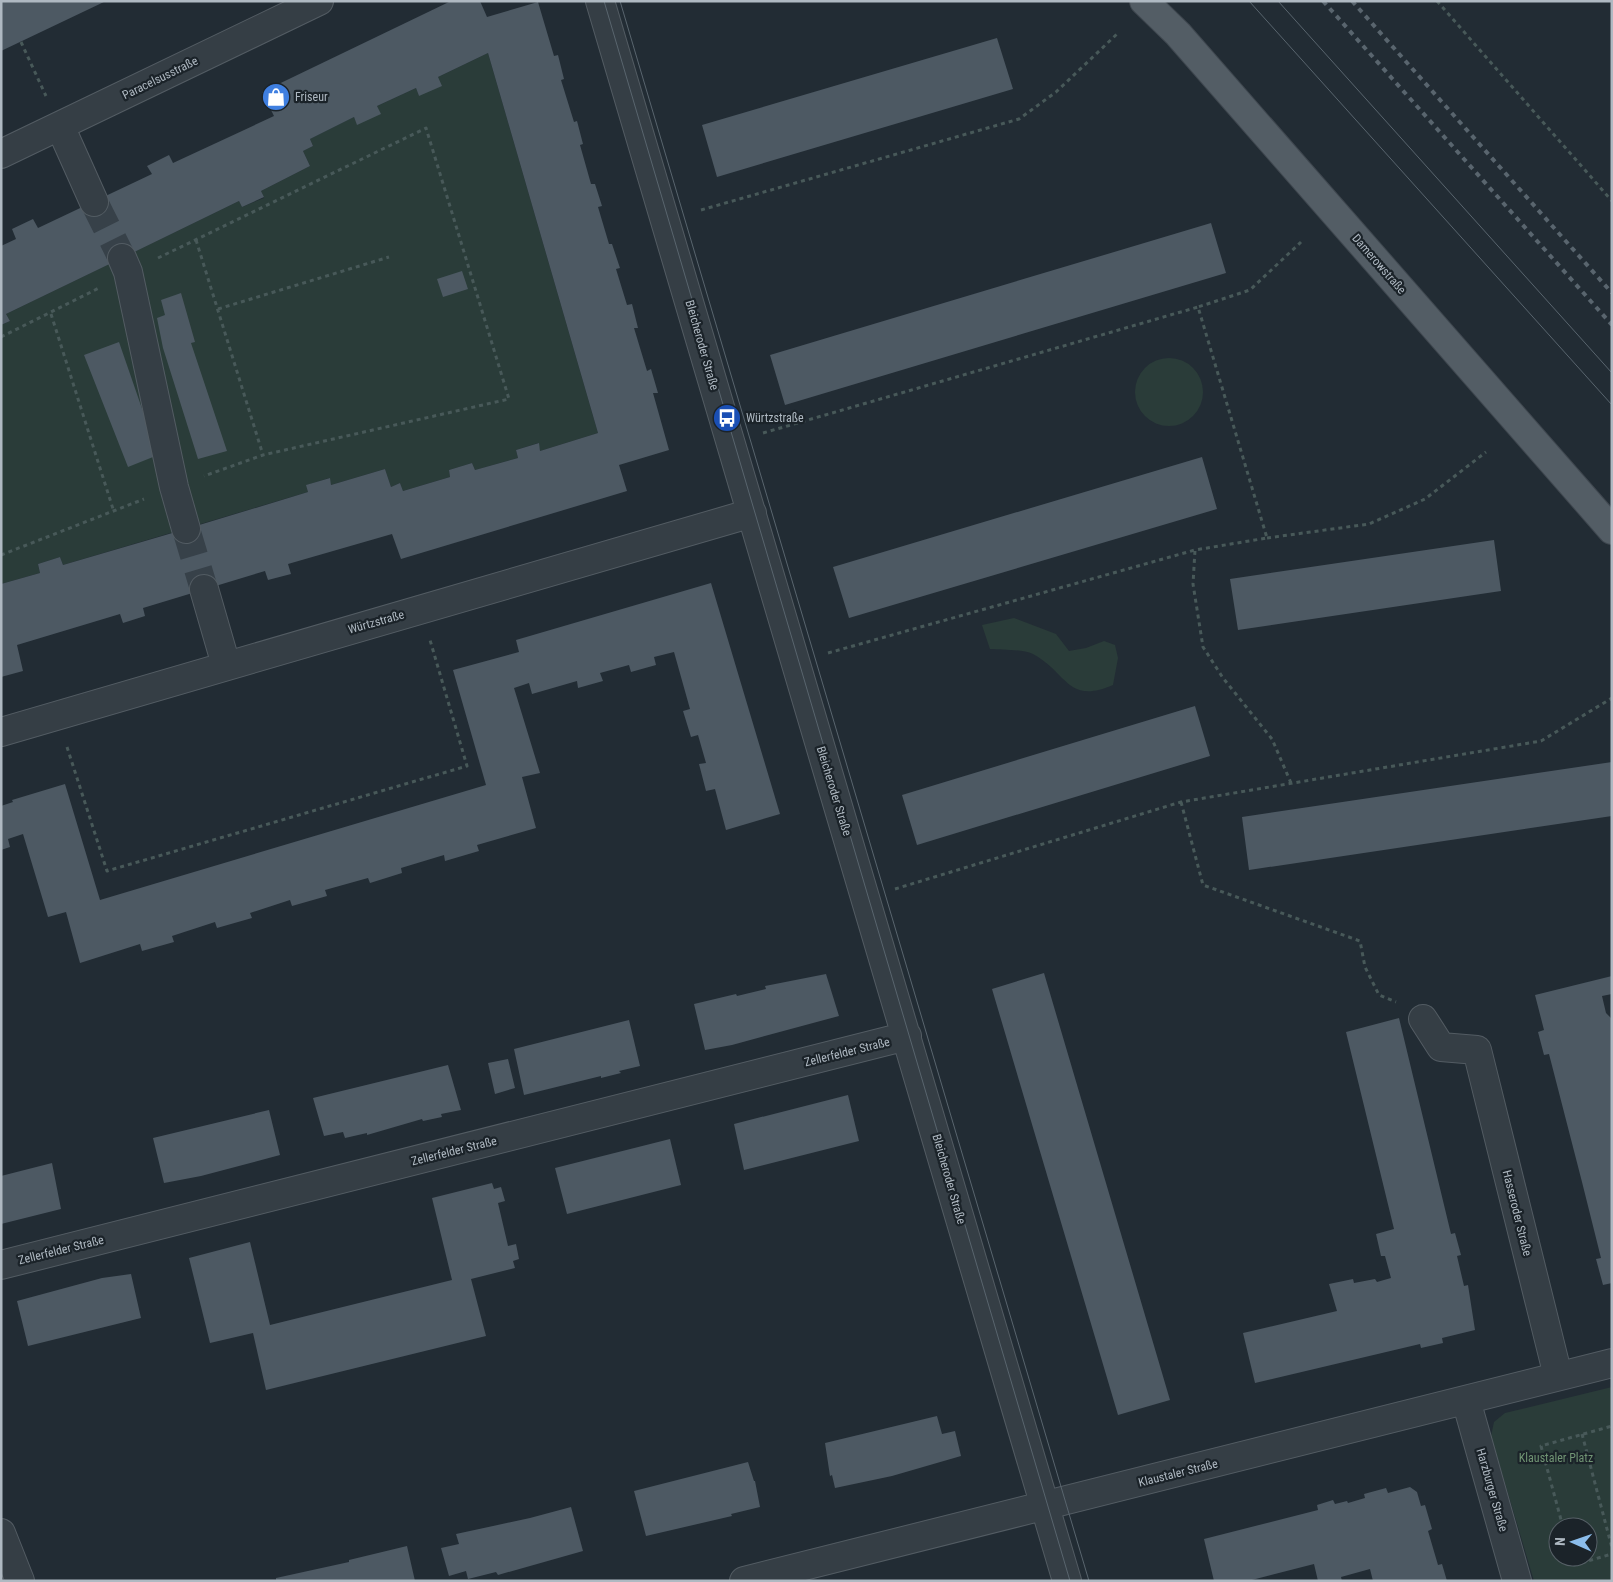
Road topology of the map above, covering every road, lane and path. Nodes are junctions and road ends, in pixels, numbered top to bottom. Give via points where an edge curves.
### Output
1 (319, 1) edge
2 (1144, 1) edge
3 (1437, 1) edge
4 (604, 2) edge
5 (1117, 34) dead end
6 (21, 42) dead end
7 (60, 126) junction
8 (1, 154) edge
9 (1612, 201) edge
10 (94, 202) tunnel mouth
11 (701, 210) dead end
12 (196, 240) junction
13 (1301, 242) dead end
14 (388, 258) dead end
15 (125, 265) junction
16 (1198, 307) junction
17 (218, 309) junction
18 (51, 314) junction
19 (1, 337) edge
20 (762, 433) dead end
21 (1486, 452) dead end
22 (263, 455) junction
23 (174, 487) junction
24 (114, 512) junction
25 (752, 513) junction
26 (186, 529) tunnel mouth
27 (1612, 530) edge
28 (1267, 538) junction
29 (1195, 550) junction
30 (1, 555) edge
31 (204, 589) tunnel mouth
32 (429, 639) dead end
33 (828, 653) dead end
34 (226, 665) junction
35 (1612, 698) edge
36 (1, 732) edge
37 (66, 746) dead end
38 (1291, 783) junction
39 (1180, 802) junction
40 (866, 898) junction
41 (1423, 1018) joint
42 (906, 1036) junction
43 (1, 1265) edge
44 (1612, 1364) edge
45 (1558, 1376) junction
46 (1466, 1400) junction
47 (1612, 1426) edge
48 (1582, 1434) junction
49 (1046, 1506) junction
50 (1560, 1517) edge
51 (1, 1533) edge
52 (1612, 1548) edge
53 (1612, 1554) edge
54 (1598, 1558) edge
55 (20, 1581) edge
56 (744, 1581) edge
57 (1067, 1581) edge
58 (1517, 1581) edge

1 - 7 street, Paracelsusstraße
2 - 27 main road, Damerowstraße via 1178,34
3 - 9 path
4 - 25 street, Bleicheroder Straße
5 - 11 path via 1056,92 1019,119
6 - 7 path
7 - 8 street, Paracelsusstraße
7 - 10 street
12 - 15 path
12 - 17 path
12 - 22 path via 426,128 509,399
13 - 16 path via 1250,290
14 - 17 path
15 - 18 path
15 - 23 street
16 - 20 path
16 - 28 path
17 - 22 path
18 - 19 path
18 - 24 path
21 - 28 path via 1425,499 1369,524
22 - 23 path
23 - 24 path
23 - 26 street
24 - 30 path
25 - 34 street, Würtzstraße
25 - 40 street, Bleicheroder Straße
28 - 29 path
29 - 33 path
29 - 38 path via 1193,584 1203,647 1223,678 1272,739
31 - 34 street
32 - 37 path via 467,766 107,871
34 - 36 street, Würtzstraße
35 - 38 path via 1541,741
38 - 39 path
39 - 40 path
39 - 41 path via 1203,885 1360,941 1365,967 1379,996 1417,1009
40 - 42 street, Bleicheroder Straße
41 - 45 street, Hasseroder Straße via 1441,1047 1476,1050
42 - 43 street, Zellerfelder Straße
42 - 49 street, Bleicheroder Straße
44 - 45 street, Klaustaler Straße
45 - 46 street, Klaustaler Straße
46 - 49 street, Klaustaler Straße
46 - 58 street, Harzburger Straße
47 - 48 path
48 - 50 path via 1540,1446
48 - 52 path
49 - 56 street, Klaustaler Straße
49 - 57 street, Bleicheroder Straße
51 - 55 street
53 - 54 path

